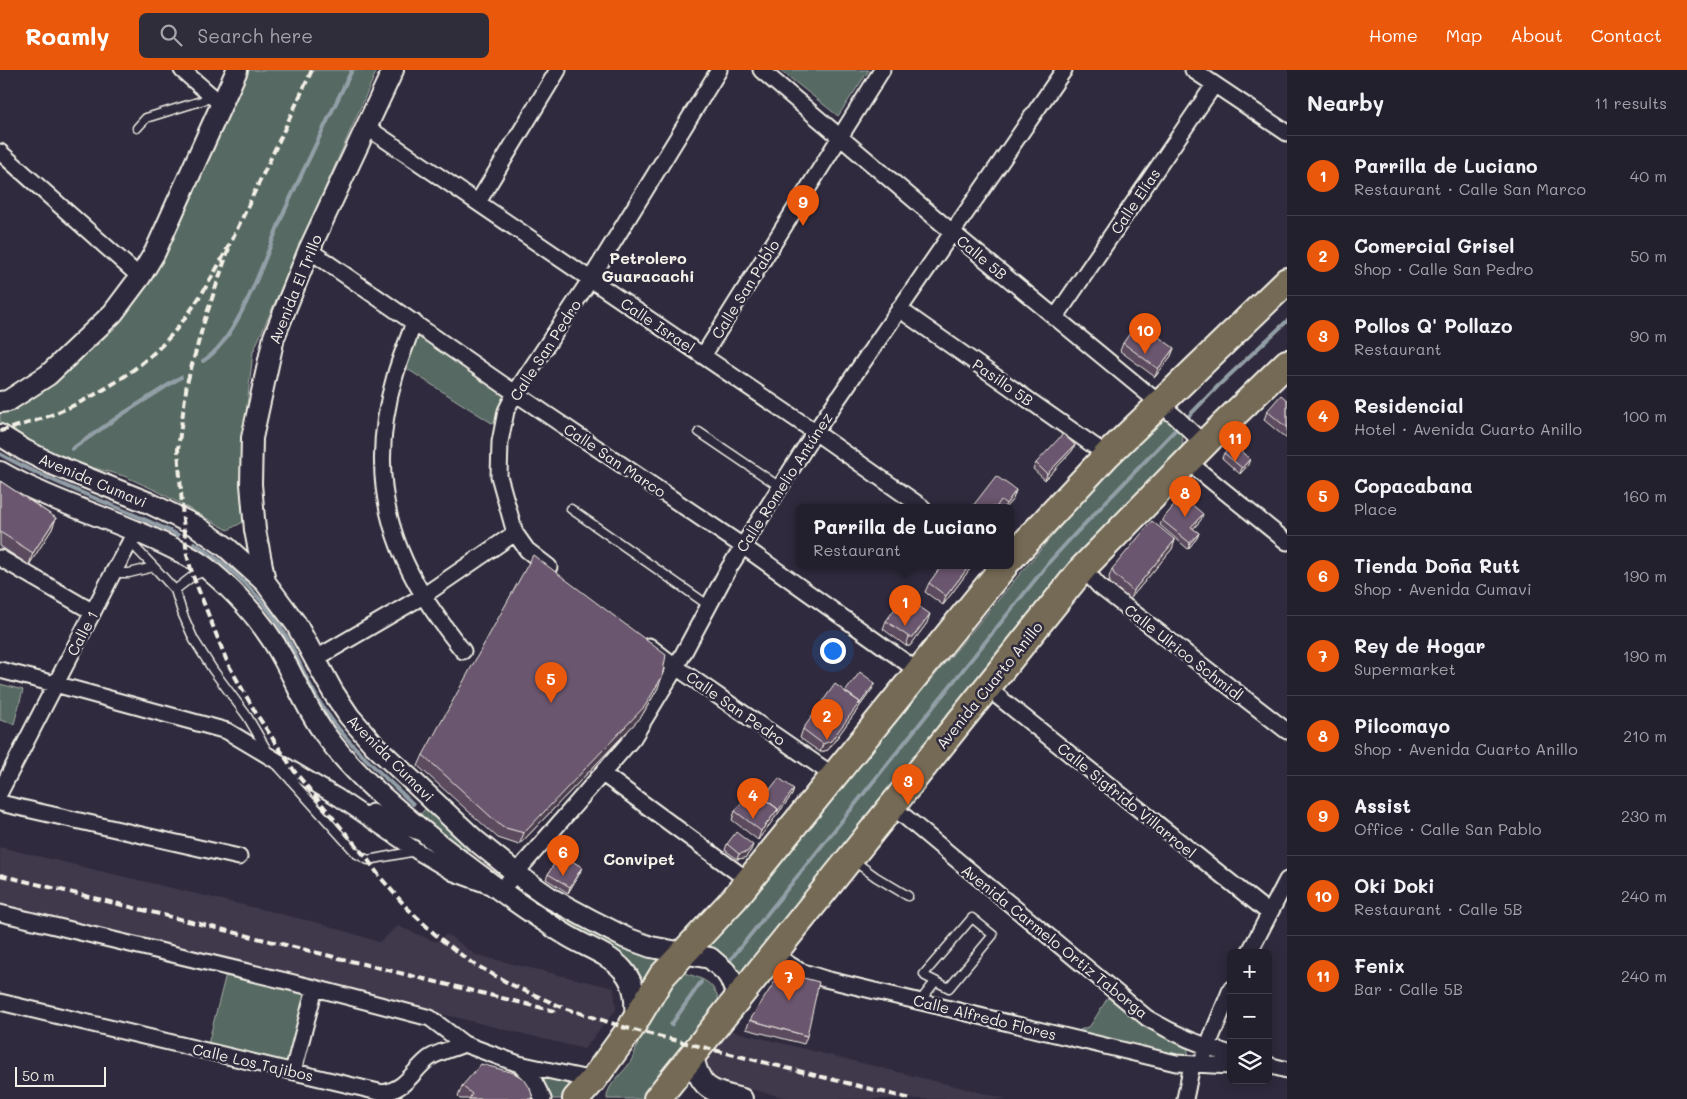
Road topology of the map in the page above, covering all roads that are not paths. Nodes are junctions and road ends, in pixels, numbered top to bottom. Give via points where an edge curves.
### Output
1 (182, 70) edge
2 (237, 70) edge
3 (393, 70) edge
4 (558, 70) edge
5 (719, 70) edge
6 (761, 70) edge
7 (882, 70) edge
8 (1064, 70) edge
9 (1193, 70) edge
10 (1214, 84) junction
11 (218, 100) junction
12 (137, 128) dead end
13 (368, 128) junction
14 (1287, 133) edge
15 (840, 139) junction
16 (0, 152) edge
17 (478, 202) junction
18 (952, 232) junction
19 (309, 250) junction
20 (140, 276) junction
21 (590, 280) junction
22 (1287, 281) edge
23 (899, 309) junction
24 (1055, 318) junction
25 (414, 322) junction
26 (703, 356) junction
27 (1287, 363) edge
28 (515, 392) junction
29 (0, 402) edge
30 (1168, 411) junction
31 (699, 432) dead end
32 (815, 432) junction
33 (0, 435) edge
34 (1193, 445) junction
35 (1107, 455) junction
36 (0, 472) edge
37 (780, 487) junction
38 (918, 504) edge
39 (571, 509) dead end
40 (515, 533) junction
41 (133, 536) junction
42 (1287, 542) edge
43 (744, 547) junction
44 (1014, 555) edge
45 (0, 558) edge
46 (154, 567) junction
47 (1083, 568) junction
48 (208, 569) junction
49 (1001, 569) edge
50 (113, 572) junction
51 (558, 575) edge
52 (265, 582) junction
53 (175, 590) junction
54 (423, 596) junction
55 (708, 605) junction
56 (93, 612) junction
57 (637, 636) edge
58 (463, 651) dead end
59 (315, 659) junction
60 (676, 667) junction
61 (0, 670) edge
62 (918, 671) junction
63 (55, 684) junction
64 (986, 687) junction
65 (1287, 732) edge
66 (272, 758) junction
67 (603, 774) junction
68 (834, 776) junction
69 (0, 792) edge
70 (424, 792) junction
71 (0, 802) edge
72 (892, 806) junction
73 (402, 812) junction
74 (424, 844) junction
75 (239, 857) dead end
76 (850, 858) junction
77 (516, 872) junction
78 (1287, 880) edge
79 (749, 881) junction
80 (501, 890) junction
81 (908, 896) dead end
82 (0, 913) edge
83 (1268, 913) junction
84 (1251, 949) edge
85 (683, 953) junction
86 (773, 954) junction
87 (935, 982) junction
88 (315, 988) junction
89 (1229, 994) edge
90 (738, 998) junction
91 (920, 1002) junction
92 (1, 1006) edge
93 (635, 1020) junction
94 (464, 1044) junction
95 (1207, 1047) junction
96 (1227, 1053) edge
97 (692, 1055) junction
98 (519, 1064) junction
99 (1197, 1065) junction
100 (1227, 1066) edge
101 (293, 1071) junction
102 (587, 1093) edge
103 (543, 1099) edge
104 (658, 1099) edge
105 (742, 1099) edge
106 (1184, 1099) edge

1 - 11 street
2 - 11 main road
3 - 13 main road, Avenida El Trillo
4 - 17 street
5 - 21 street, Calle San Pedro
6 - 15 street, Calle 5B
7 - 15 street, Calle San Pablo
8 - 18 street, Calle Romelio Antúnez
9 - 10 street
10 - 14 street
10 - 24 street, Calle Elías
11 - 12 lane via 146,118
11 - 20 main road via 155,252
13 - 17 street, Calle Israel
13 - 19 main road, Avenida El Trillo
15 - 18 street, Calle 5B
15 - 26 street, Calle San Pablo
16 - 20 street
17 - 21 street, Calle Israel
18 - 23 street, Calle Romelio Antúnez
18 - 24 street, Calle 5B
19 - 25 street, Calle San Marco
19 - 52 main road, Avenida El Trillo via 274,337 252,438 255,530
20 - 29 main road via 113,313 48,375 8,401
21 - 26 street, Calle Israel
21 - 28 street, Calle San Pedro
22 - 30 highway
23 - 32 street, Calle Romelio Antúnez
23 - 35 street, Pasillo 5B
24 - 30 street, Calle 5B
25 - 28 street, Calle San Marco
25 - 54 street via 395,376 382,453 387,512 396,542
26 - 32 street, Calle Israel
27 - 34 highway, Avenida Cuarto Anillo
28 - 40 street, Calle San Pedro via 506,411 501,434 498,476
28 - 43 street, Calle San Marco
30 - 34 street, Calle 5B
30 - 35 highway
31 - 37 lane
32 - 37 street, Calle Romelio Antúnez
32 - 38 street, Calle Israel
33 - 52 main road, Avenida Cumavi via 52,464 120,490 196,526 226,547
34 - 42 street, Calle 5B
34 - 47 highway, Avenida Cuarto Anillo
35 - 44 highway
36 - 41 main road, Avenida Cumavi
37 - 43 street, Calle Romelio Antúnez
39 - 55 lane
40 - 51 street, Calle San Pedro via 527,550
40 - 54 street
41 - 46 lane
41 - 48 main road, Avenida Cumavi via 188,555
41 - 50 street, Calle 1
43 - 55 street, Calle Romelio Antúnez
43 - 62 street, Calle San Marco
45 - 56 street
46 - 50 lane via 129,573
46 - 53 lane
47 - 64 highway, Avenida Cuarto Anillo
47 - 65 street, Calle Ulrico Schmidl via 1099,586
48 - 53 lane
48 - 73 main road, Avenida Cumavi via 238,596 259,622 283,657 323,732 374,788
49 - 62 highway
50 - 56 street, Calle 1
52 - 59 main road, Avenida Cumavi via 296,624
53 - 66 lane via 194,640
54 - 58 street
54 - 59 street
55 - 60 street, Calle Romelio Antúnez
56 - 63 street, Calle 1
57 - 60 street, Calle San Pedro
59 - 70 main road, Avenida Cumavi via 349,716 374,745
60 - 67 street, Calle Romelio Antúnez via 633,738
60 - 68 street, Calle San Pedro
61 - 63 street
62 - 68 highway
63 - 66 street via 227,731
63 - 69 street, Calle 1
64 - 72 highway, Avenida Cuarto Anillo
64 - 83 street, Calle Sigfrido Villarroel
66 - 74 street
66 - 74 lane via 357,854 368,860
67 - 77 street, Calle Romelio Antúnez
67 - 79 street
68 - 79 highway
70 - 73 main road via 417,808
70 - 77 main road, Avenida Cumavi via 475,840
71 - 75 street
72 - 76 highway, Avenida Cuarto Anillo
72 - 95 street, Avenida Carmelo Ortiz Taborga via 1147,1018
73 - 74 main road, Avenida Cumavi
74 - 80 main road, Avenida Cumavi
76 - 81 lane
76 - 86 highway, Avenida Cuarto Anillo
77 - 80 street, Calle Romelio Antúnez
77 - 85 main road, Avenida Cumavi via 552,899 626,938
78 - 83 street
79 - 85 highway
80 - 93 main road, Avenida Cumavi via 568,936 617,964 634,988
82 - 88 street
83 - 84 street
85 - 90 main road, Avenida Cumavi via 701,956 718,964 730,978
85 - 93 highway via 662,976
86 - 90 highway, Avenida Cuarto Anillo
86 - 91 street, Calle Alfredo Flores via 813,976
87 - 87 lane via 949,987 992,933 971,919 924,974
87 - 91 lane
88 - 94 street via 430,1018
88 - 101 street
89 - 95 street
90 - 97 highway, Avenida Cuarto Anillo
91 - 99 street, Calle Alfredo Flores via 1176,1063
92 - 101 street, Calle Los Tajibos
93 - 102 highway
94 - 98 street
94 - 101 street, Calle Los Tajibos via 430,1057 402,1086 383,1094
95 - 96 street, Avenida Carmelo Ortiz Taborga
95 - 99 street
97 - 104 highway, Avenida Cuarto Anillo
97 - 105 main road via 698,1076 706,1086
98 - 102 street
98 - 103 street via 533,1079
99 - 100 street, Calle Alfredo Flores
99 - 106 street

